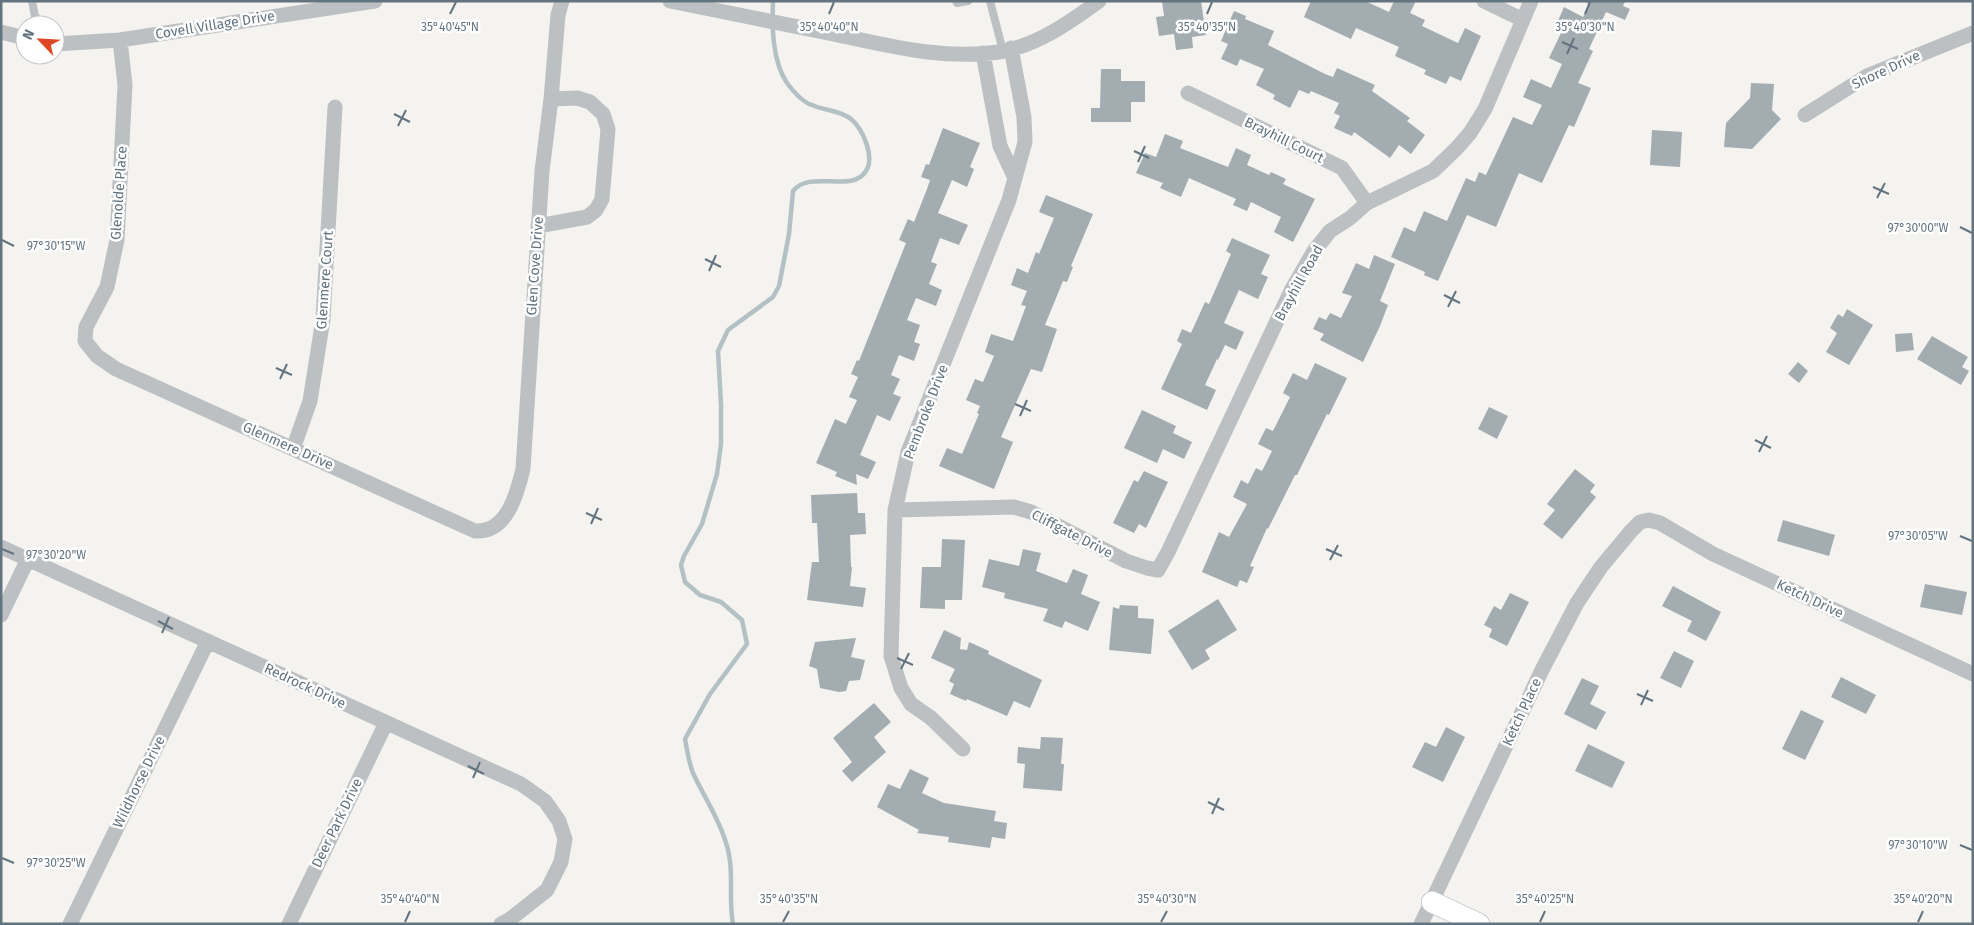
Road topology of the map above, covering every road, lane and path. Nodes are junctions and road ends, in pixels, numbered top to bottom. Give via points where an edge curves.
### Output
1 (32, 1) edge
2 (375, 1) edge
3 (562, 1) edge
4 (670, 1) edge
5 (956, 1) edge
6 (968, 1) edge
7 (990, 1) edge
8 (1099, 1) edge
9 (1484, 1) edge
10 (1531, 1) edge
11 (35, 15) edge
12 (1523, 20) junction
13 (1, 32) edge
14 (1973, 33) edge
15 (15, 36) edge
16 (120, 40) junction
17 (65, 43) edge
18 (1007, 50) junction
19 (983, 53) junction
20 (1188, 93) dead end
21 (552, 99) junction
22 (335, 107) dead end
23 (1804, 115) dead end
24 (1024, 117) junction
25 (996, 122) junction
26 (1015, 178) junction
27 (1367, 203) junction
28 (538, 226) junction
29 (85, 341) joint
30 (293, 449) junction
31 (895, 510) junction
32 (1649, 520) joint
33 (497, 524) joint
34 (1, 547) edge
35 (28, 559) junction
36 (1158, 570) joint
37 (1, 615) edge
38 (208, 641) junction
39 (1973, 674) edge
40 (386, 723) junction
41 (963, 749) dead end
42 (1432, 902) junction
43 (70, 924) edge
44 (289, 924) edge
45 (501, 924) edge
46 (1421, 924) edge
47 (1479, 924) edge

1 - 11 lane
2 - 16 street, Covell Village Drive
3 - 21 street, Glen Cove Drive via 558,15
4 - 19 street via 914,51 959,55
5 - 6 lane
7 - 18 lane
8 - 18 street via 1066,25 1031,43
9 - 12 street
10 - 12 street, Brayhill Road
12 - 27 street, Brayhill Road via 1485,109 1470,133 1433,171
13 - 15 street
14 - 23 street, Shore Drive via 1867,76
16 - 17 street, Covell Village Drive
16 - 29 street, Glenolde Place via 125,85 117,240 107,287 86,327
18 - 19 street
18 - 24 street, Pembroke Drive
19 - 25 street
20 - 27 street, Brayhill Court via 1342,168
21 - 28 street, Glen Cove Drive
21 - 28 street via 577,98 590,102 603,114 608,129 602,199 587,217
22 - 30 street, Glenmere Court via 323,319 310,400
24 - 25 street
24 - 26 street, Pembroke Drive via 1025,142
25 - 26 street via 1000,146
26 - 31 street, Pembroke Drive via 908,452
27 - 36 street, Brayhill Road via 1330,231 1314,251 1292,290
28 - 33 street, Glen Cove Drive via 523,469 513,502
29 - 30 street, Glenmere Drive via 97,356 116,369
30 - 33 street, Glenmere Drive via 475,531 485,531
31 - 36 street, Cliffgate Drive via 1014,508 1031,512 1126,561
31 - 41 street, Pembroke Drive via 891,656 901,688 911,704 931,718
32 - 39 street, Ketch Drive via 1714,554
32 - 42 street, Ketch Place via 1640,522 1631,531 1577,603
34 - 35 street, Redrock Drive
35 - 37 street
35 - 38 street, Redrock Drive
38 - 40 street, Redrock Drive
38 - 43 street, Wildhorse Drive
40 - 44 street, Deer Park Drive
40 - 45 street, Redrock Drive via 521,784 545,801 559,821 565,840 548,890
42 - 46 street, Ketch Place
42 - 47 street

